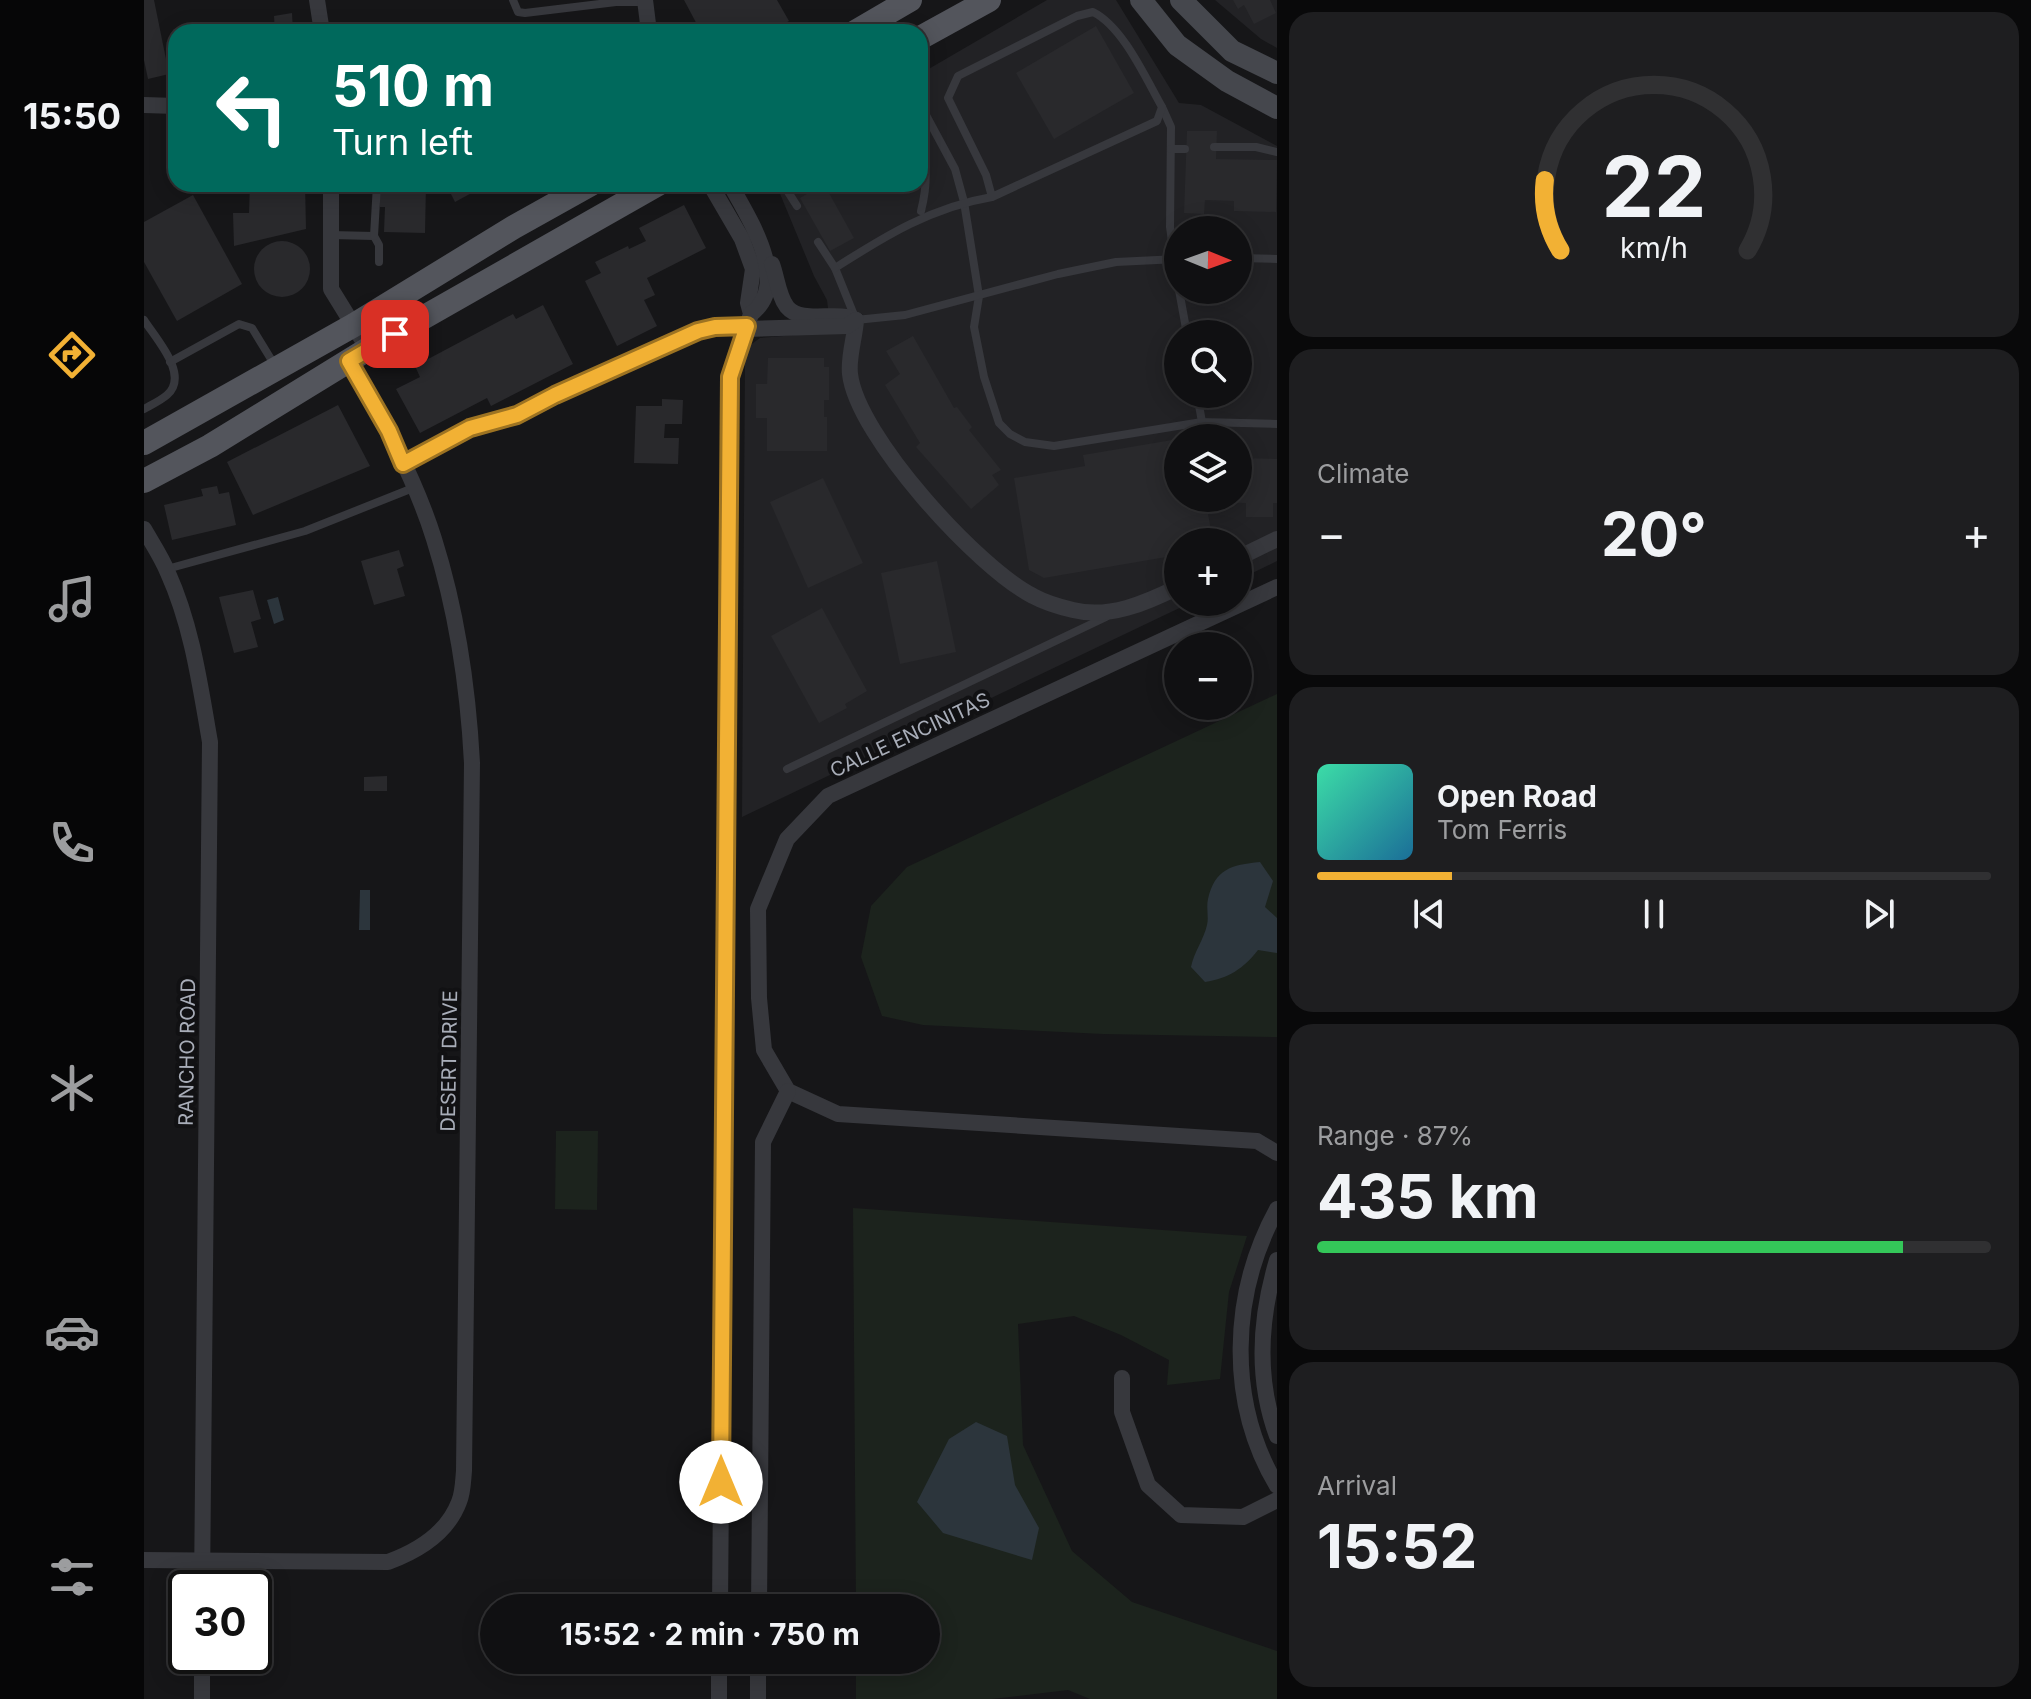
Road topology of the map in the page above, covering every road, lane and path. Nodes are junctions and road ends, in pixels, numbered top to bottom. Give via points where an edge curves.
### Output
1 (317, 0) edge
2 (513, 0) edge
3 (910, 0) edge
4 (989, 0) edge
5 (1141, 0) edge
6 (1181, 0) edge
7 (616, 1) edge
8 (645, 1) edge
9 (321, 24) edge
10 (648, 24) edge
11 (869, 24) edge
12 (928, 34) edge
13 (1277, 73) edge
14 (144, 105) edge
15 (168, 106) edge
16 (1162, 107) junction
17 (1277, 108) edge
18 (928, 119) edge
19 (1214, 147) dead end
20 (1171, 149) junction
21 (1185, 149) dead end
22 (1277, 152) edge
23 (331, 192) edge
24 (377, 192) edge
25 (577, 192) edge
26 (644, 192) edge
27 (715, 192) edge
28 (734, 192) edge
29 (788, 192) edge
30 (926, 192) edge
31 (992, 197) junction
32 (964, 202) junction
33 (797, 206) dead end
34 (921, 211) dead end
35 (1170, 216) edge
36 (331, 235) junction
37 (374, 236) junction
38 (818, 242) dead end
39 (764, 250) junction
40 (1252, 258) edge
41 (1277, 259) edge
42 (1164, 260) edge
43 (379, 262) dead end
44 (835, 268) junction
45 (979, 296) junction
46 (144, 320) edge
47 (856, 320) junction
48 (748, 323) junction
49 (354, 325) junction
50 (359, 355) junction
51 (170, 362) junction
52 (277, 369) junction
53 (1200, 408) edge
54 (144, 409) edge
55 (1202, 422) junction
56 (1277, 424) edge
57 (144, 443) edge
58 (403, 464) junction
59 (144, 481) edge
60 (413, 488) junction
61 (144, 529) edge
62 (1277, 539) edge
63 (1252, 551) edge
64 (167, 569) junction
65 (1277, 587) edge
66 (1164, 593) edge
67 (1118, 612) junction
68 (787, 769) dead end
69 (788, 1091) junction
70 (1277, 1153) edge
71 (1277, 1209) edge
72 (1277, 1260) edge
73 (1122, 1378) dead end
74 (1277, 1436) edge
75 (1277, 1486) edge
76 (1277, 1500) edge
77 (144, 1560) edge
78 (202, 1560) junction
79 (202, 1570) edge
80 (720, 1594) edge
81 (759, 1594) edge
82 (202, 1674) edge
83 (719, 1674) edge
84 (758, 1674) edge
85 (202, 1699) edge
86 (719, 1699) edge
87 (758, 1699) edge

1 - 9 street
2 - 7 lane via 518,12 525,13
3 - 11 main road
4 - 12 main road
5 - 17 main road via 1177,45
6 - 13 main road via 1232,51
7 - 8 lane
8 - 10 street
14 - 15 street
16 - 20 lane via 1171,127
16 - 31 lane via 1157,121
16 - 31 lane via 1107,19 1093,12 958,76 948,98
18 - 32 lane via 955,169
19 - 22 lane
20 - 21 lane
20 - 35 lane
23 - 36 street, DESERT DRIVE
24 - 37 lane
25 - 49 main road
26 - 50 main road
27 - 48 street via 749,253 753,269
28 - 39 street
29 - 33 lane
30 - 34 lane
31 - 32 lane
32 - 44 lane via 924,216
32 - 45 lane
36 - 37 lane
36 - 49 street, DESERT DRIVE via 331,289
37 - 43 lane
38 - 44 lane
39 - 47 street via 789,309 803,316 846,315
39 - 48 street via 761,307
40 - 41 lane
42 - 45 lane via 1116,262
44 - 47 lane
45 - 47 lane via 905,315
45 - 55 lane via 974,327 984,377 999,423 1010,434 1054,446
46 - 51 lane
47 - 48 street via 847,326
47 - 67 street via 850,374 864,412 900,470 956,534 990,567 1033,596 1075,611
48 - 58 lane via 698,331 517,415 470,428
48 - 80 street via 730,377
49 - 50 street, DESERT DRIVE
49 - 52 main road
50 - 58 street, DESERT DRIVE
50 - 59 main road
51 - 52 lane via 239,324 252,328
51 - 54 lane via 173,386
52 - 57 main road
53 - 55 lane
55 - 56 lane
58 - 60 street, DESERT DRIVE
60 - 64 lane via 305,531
60 - 78 street, DESERT DRIVE via 434,537 457,625 470,712 464,1471 459,1502 443,1529 416,1552 388,1562
61 - 64 street, RANCHO ROAD
62 - 63 street
64 - 78 street, RANCHO ROAD via 194,654 210,742
65 - 69 street, CALLE ENCINITAS via 828,796 787,839 758,909 764,1050
66 - 67 street
67 - 68 lane
69 - 70 street via 838,1114 1257,1141
69 - 81 street via 763,1142
71 - 75 street via 1253,1265 1239,1340 1252,1434
72 - 74 street via 1267,1294 1262,1360
73 - 76 street via 1122,1412 1148,1485 1181,1515 1243,1517
77 - 78 street, DESERT DRIVE
78 - 79 street, RANCHO ROAD
82 - 85 street
83 - 86 street
84 - 87 street

